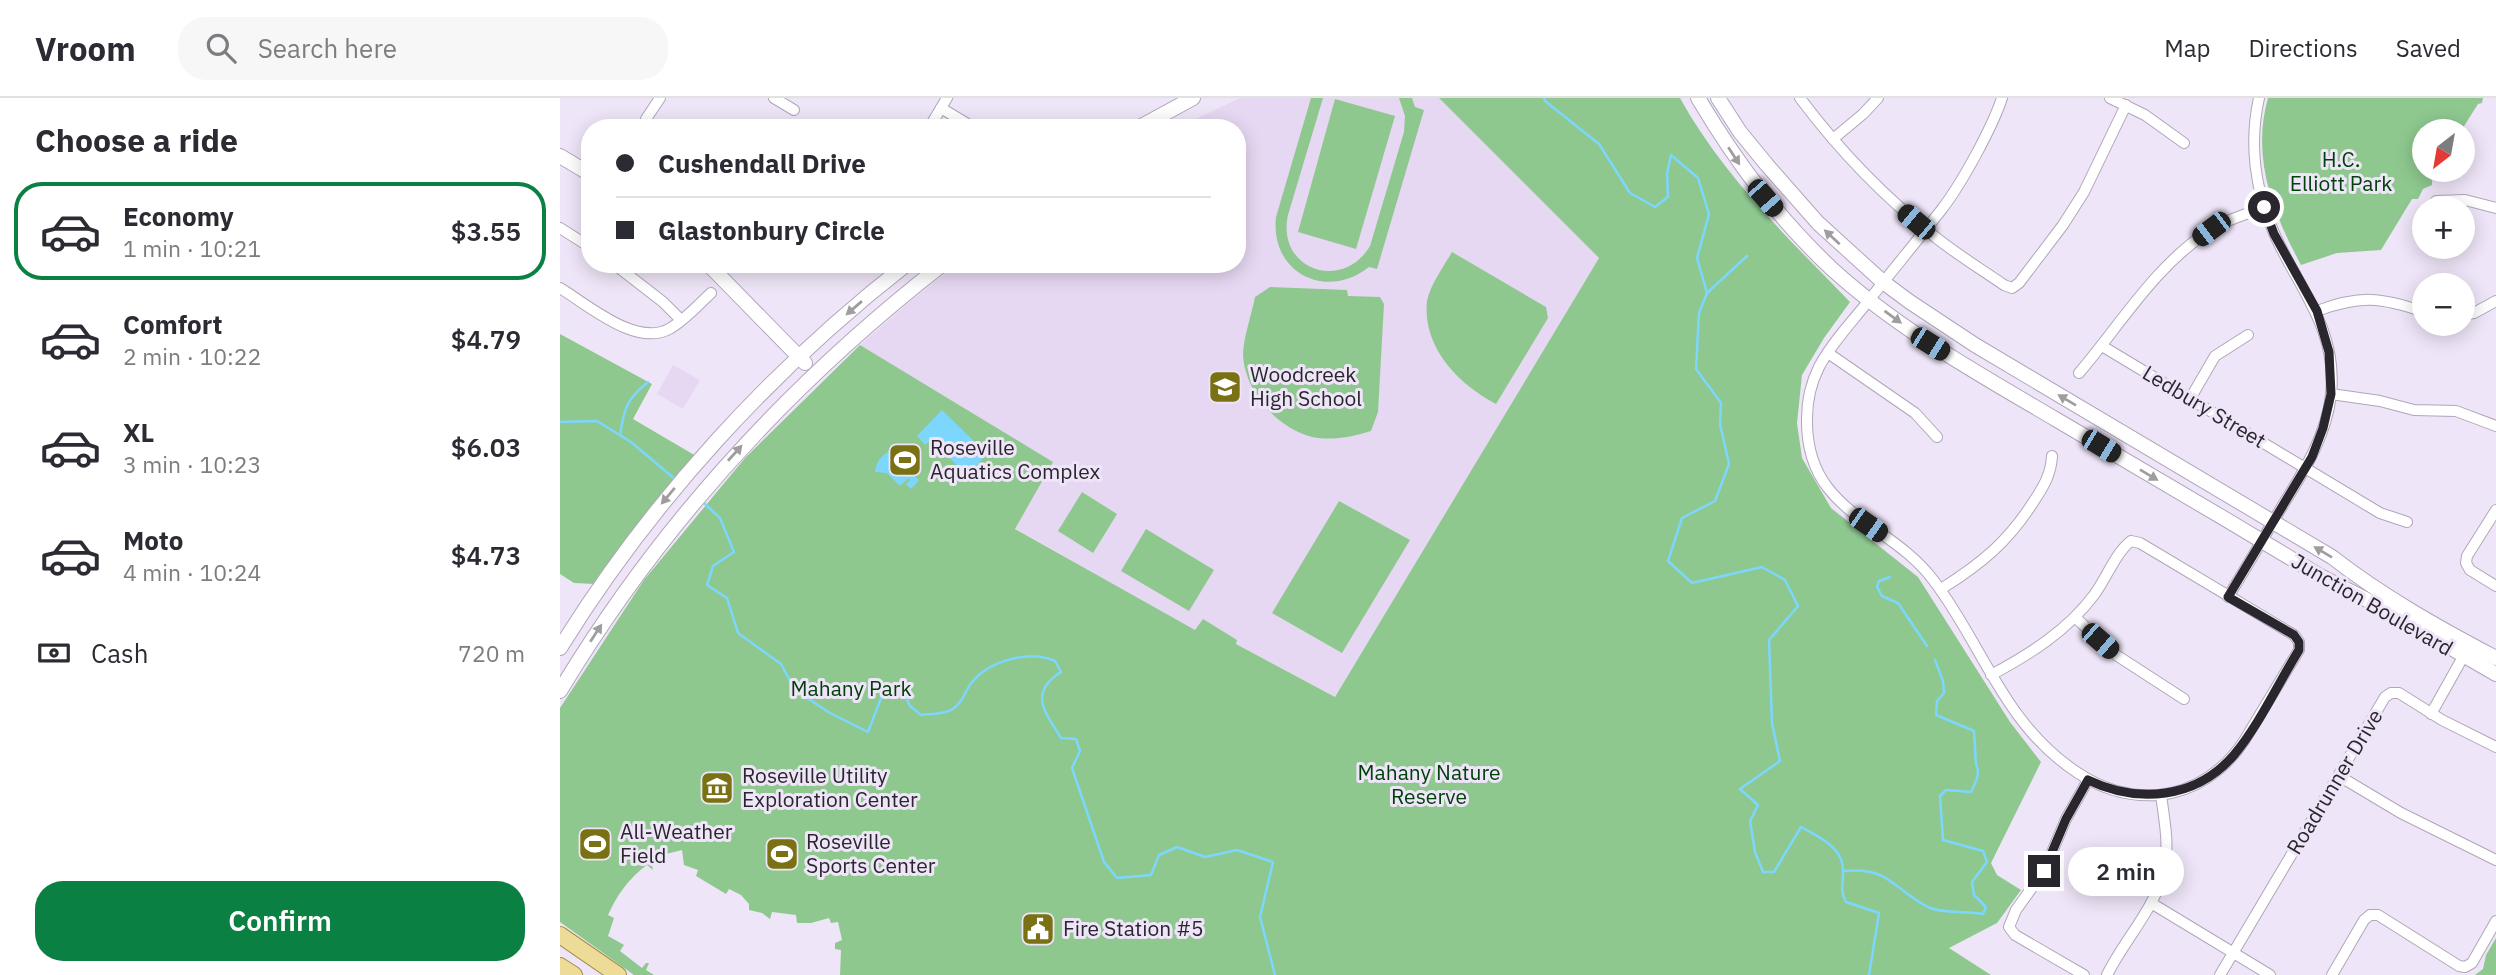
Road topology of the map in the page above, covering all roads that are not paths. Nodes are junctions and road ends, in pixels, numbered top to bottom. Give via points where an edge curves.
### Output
1 (660, 98) edge
2 (774, 98) edge
3 (1193, 98) edge
4 (1698, 98) edge
5 (1718, 98) edge
6 (1800, 98) edge
7 (1878, 98) edge
8 (2003, 98) edge
9 (2110, 98) edge
10 (2259, 98) edge
11 (944, 103) edge
12 (2126, 105) junction
13 (794, 110) dead end
14 (646, 119) edge
15 (934, 119) edge
16 (963, 119) edge
17 (1154, 119) edge
18 (1833, 139) junction
19 (2184, 143) dead end
20 (560, 156) edge
21 (581, 169) edge
22 (2475, 203) edge
23 (2264, 207) junction
24 (2496, 208) edge
25 (560, 228) edge
26 (1925, 230) junction
27 (581, 241) edge
28 (626, 273) edge
29 (717, 273) edge
30 (896, 273) edge
31 (932, 273) edge
32 (1884, 282) junction
33 (560, 288) edge
34 (711, 293) dead end
35 (1869, 300) junction
36 (2496, 301) edge
37 (2412, 308) edge
38 (2317, 311) junction
39 (2475, 312) edge
40 (681, 320) junction
41 (2248, 335) dead end
42 (2102, 346) junction
43 (1828, 353) junction
44 (799, 358) junction
45 (814, 373) junction
46 (2079, 373) dead end
47 (2331, 394) junction
48 (2190, 399) junction
49 (2496, 426) edge
50 (1937, 437) dead end
51 (2052, 456) dead end
52 (2305, 468) junction
53 (2496, 510) edge
54 (2273, 522) junction
55 (2407, 522) dead end
56 (2262, 541) junction
57 (2496, 586) edge
58 (1941, 589) junction
59 (2228, 597) junction
60 (2076, 618) junction
61 (560, 648) edge
62 (2463, 657) junction
63 (2496, 658) edge
64 (2496, 674) edge
65 (1991, 675) junction
66 (560, 691) edge
67 (2184, 699) dead end
68 (2431, 714) junction
69 (2496, 747) edge
70 (2339, 776) junction
71 (2088, 780) junction
72 (2161, 795) junction
73 (2496, 860) edge
74 (2151, 903) junction
75 (2496, 921) edge
76 (560, 936) edge
77 (2233, 953) junction
78 (560, 967) edge
79 (574, 975) edge
80 (618, 975) edge
81 (2084, 975) edge
82 (2107, 975) edge
83 (2220, 975) edge
84 (2270, 975) edge
85 (2332, 975) edge

1 - 14 street
2 - 13 street
3 - 17 main road
4 -> 35 main road, Junction Boulevard via 1750,180 1806,242
32 -> 5 main road, Junction Boulevard via 1796,199
6 - 18 street
7 - 18 street
8 - 26 street via 1953,192
9 - 12 street
10 - 23 street via 2254,167
11 - 15 street
11 - 16 street
12 - 19 street
12 - 26 street via 2074,209 2012,288
18 - 26 street
20 - 21 main road
22 - 24 street
23 - 38 street
23 - 42 street via 2211,229 2186,248 2151,281
25 - 27 street
26 - 32 street
28 - 40 street
29 - 44 main road
30 -> 44 main road
31 - 45 main road
32 - 35 street
54 -> 32 main road, Junction Boulevard via 1975,345
33 - 40 street via 638,333 664,331
34 - 40 street
35 - 43 street
35 -> 56 main road, Junction Boulevard via 1969,368
36 - 39 street
37 - 38 street via 2358,299
38 - 47 street via 2329,352
41 - 48 street via 2216,356
42 - 46 street
42 - 48 street, Ledbury Street
43 - 50 street via 1915,413
43 - 58 street via 1814,379 1807,415 1814,461 1840,503 1920,564
44 - 45 main road
44 -> 61 main road via 661,504
66 -> 45 main road via 606,618 682,516 737,451
47 - 49 street via 2414,410 2456,411
47 - 52 street via 2323,428
48 - 52 street, Ledbury Street
51 - 58 street via 2045,484 2015,529 1984,560
52 - 54 street
52 - 55 street, Ledbury Street via 2380,513
53 - 57 street via 2466,563
54 - 56 street
63 -> 54 main road, Junction Boulevard
56 - 59 street
56 - 62 main road, Junction Boulevard
58 - 65 street
59 - 60 street via 2131,541
59 - 72 street via 2294,635 2299,650 2228,761 2199,783
60 - 65 street via 2041,646
60 - 67 street via 2113,653
62 - 64 main road, Junction Boulevard
62 - 68 street
65 - 71 street via 2038,741
68 - 69 street, Roadrunner Drive
68 - 70 street, Roadrunner Drive via 2391,692
70 - 73 street
70 - 77 street, Roadrunner Drive
71 - 72 street via 2120,792
71 - 81 street via 2044,871 2009,927
72 - 74 street via 2165,862
74 - 77 street
74 - 82 street
75 - 85 street via 2472,963 2465,967 2378,915 2370,915
76 - 80 main road
77 - 83 street, Roadrunner Drive
77 - 84 street
78 - 79 main road

